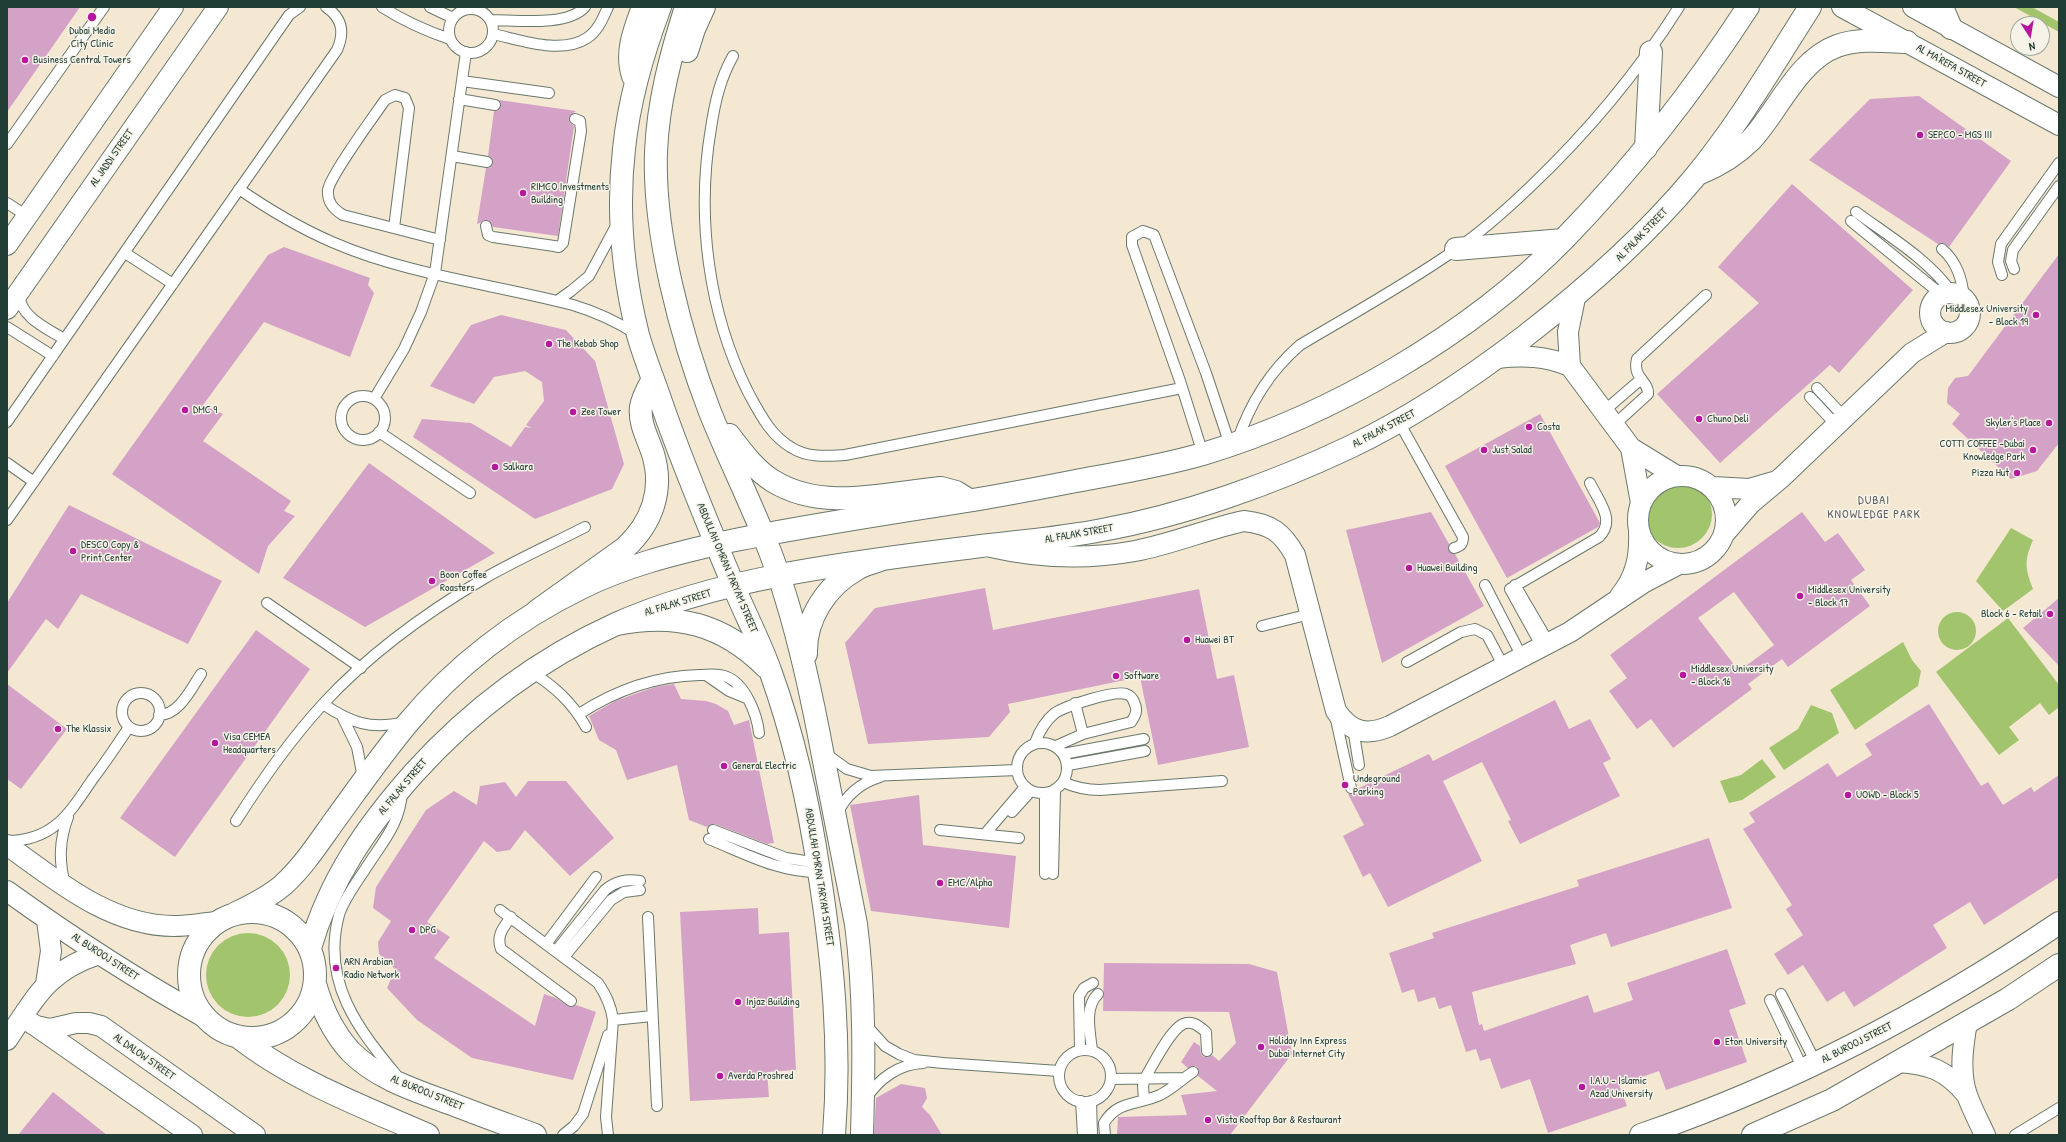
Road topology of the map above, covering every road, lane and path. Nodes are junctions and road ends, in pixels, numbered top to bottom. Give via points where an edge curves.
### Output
1 (104, 7) edge
2 (173, 7) edge
3 (218, 7) edge
4 (300, 7) edge
5 (326, 7) edge
6 (382, 7) edge
7 (430, 7) edge
8 (585, 7) edge
9 (608, 7) edge
10 (643, 7) edge
11 (660, 7) edge
12 (686, 7) edge
13 (704, 7) edge
14 (1679, 7) edge
15 (1748, 7) edge
16 (1810, 7) edge
17 (1842, 7) edge
18 (1913, 7) edge
19 (1942, 7) edge
20 (453, 18) junction
21 (490, 20) junction
22 (1951, 28) junction
23 (493, 34) junction
24 (450, 39) junction
25 (1907, 42) junction
26 (466, 52) junction
27 (1651, 52) junction
28 (733, 56) dead end
29 (462, 81) junction
30 (636, 84) junction
31 (2059, 87) edge
32 (549, 93) dead end
33 (459, 100) junction
34 (495, 105) dead end
35 (575, 119) dead end
36 (2059, 125) edge
37 (7, 144) edge
38 (1646, 148) junction
39 (656, 152) junction
40 (452, 156) junction
41 (487, 162) dead end
42 (2059, 163) edge
43 (1697, 174) junction
44 (2059, 186) edge
45 (240, 189) junction
46 (7, 203) edge
47 (622, 214) junction
48 (27, 216) junction
49 (486, 226) dead end
50 (394, 228) junction
51 (440, 240) junction
52 (1563, 240) junction
53 (7, 245) edge
54 (1456, 249) junction
55 (1942, 249) dead end
56 (124, 253) junction
57 (2014, 269) dead end
58 (435, 273) junction
59 (2002, 275) dead end
60 (172, 284) junction
61 (18, 292) junction
62 (1706, 295) dead end
63 (1952, 295) junction
64 (1575, 298) junction
65 (556, 301) junction
66 (7, 309) edge
67 (1938, 326) junction
68 (7, 327) edge
69 (639, 336) junction
70 (64, 339) junction
71 (53, 356) junction
72 (1497, 358) junction
73 (1570, 366) junction
74 (653, 379) junction
75 (1640, 380) junction
76 (1182, 388) junction
77 (1817, 388) dead end
78 (1810, 397) dead end
79 (374, 399) junction
80 (710, 411) junction
81 (1609, 418) junction
82 (7, 422) edge
83 (1399, 422) junction
84 (1841, 422) junction
85 (379, 432) junction
86 (1234, 444) junction
87 (1631, 448) junction
88 (1203, 454) junction
89 (7, 463) edge
90 (1675, 475) junction
91 (1782, 478) junction
92 (34, 482) junction
93 (1590, 483) dead end
94 (1713, 487) junction
95 (470, 493) dead end
96 (969, 500) junction
97 (1641, 503) junction
98 (7, 520) edge
99 (585, 527) dead end
100 (1639, 532) junction
101 (1725, 533) junction
102 (762, 534) junction
103 (717, 544) junction
104 (986, 546) junction
105 (1454, 548) dead end
106 (880, 560) junction
107 (1678, 564) junction
108 (780, 577) junction
109 (1485, 585) dead end
110 (734, 586) junction
111 (267, 603) dead end
112 (1607, 608) junction
113 (537, 611) junction
114 (1310, 614) junction
115 (617, 624) junction
116 (1262, 626) dead end
117 (1546, 645) junction
118 (1522, 657) junction
119 (1408, 662) dead end
120 (806, 667) junction
121 (1504, 667) junction
122 (361, 668) junction
123 (530, 671) junction
124 (771, 672) junction
125 (201, 674) dead end
126 (1075, 703) junction
127 (323, 704) junction
128 (1336, 711) junction
129 (579, 714) junction
130 (160, 715) junction
131 (342, 716) junction
132 (409, 721) junction
133 (129, 727) junction
134 (586, 727) dead end
135 (1353, 728) junction
136 (759, 733) dead end
137 (1083, 734) junction
138 (1144, 739) dead end
139 (1035, 744) junction
140 (1056, 746) junction
141 (822, 750) junction
142 (1145, 751) dead end
143 (1063, 754) junction
144 (1068, 765) junction
145 (1360, 766) dead end
146 (1017, 770) junction
147 (883, 776) junction
148 (363, 781) junction
149 (1222, 781) dead end
150 (1063, 782) junction
151 (402, 786) junction
152 (1351, 788) dead end
153 (1028, 789) junction
154 (1050, 792) junction
155 (68, 815) junction
156 (835, 818) junction
157 (236, 821) dead end
158 (940, 830) dead end
159 (711, 834) dead end
160 (989, 834) junction
161 (1019, 838) dead end
162 (7, 841) edge
163 (7, 844) edge
164 (819, 868) junction
165 (1049, 874) dead end
166 (596, 877) dead end
167 (640, 886) dead end
168 (65, 887) junction
169 (7, 891) edge
170 (500, 910) dead end
171 (227, 917) junction
172 (510, 917) junction
173 (648, 917) dead end
174 (47, 920) junction
175 (2059, 923) edge
176 (546, 944) junction
177 (310, 948) junction
178 (99, 954) junction
179 (560, 954) junction
180 (2059, 965) edge
181 (1093, 983) dead end
182 (46, 984) junction
183 (315, 984) junction
184 (1098, 994) dead end
185 (1781, 994) dead end
186 (571, 1000) dead end
187 (1770, 1000) dead end
188 (652, 1016) junction
189 (206, 1018) junction
190 (613, 1020) junction
191 (29, 1021) junction
192 (863, 1021) junction
193 (1967, 1022) junction
194 (237, 1036) junction
195 (7, 1040) edge
196 (1080, 1050) junction
197 (1092, 1050) junction
198 (1207, 1051) dead end
199 (931, 1062) junction
200 (1898, 1062) junction
201 (1810, 1066) junction
202 (1059, 1071) junction
203 (1193, 1072) dead end
204 (1145, 1078) junction
205 (1183, 1078) junction
206 (1111, 1079) junction
207 (407, 1088) junction
208 (1967, 1095) junction
209 (837, 1099) junction
210 (1144, 1100) junction
211 (1086, 1101) junction
212 (863, 1104) junction
213 (657, 1106) dead end
214 (2059, 1108) edge
215 (192, 1135) edge
216 (254, 1135) edge
217 (428, 1135) edge
218 (535, 1135) edge
219 (563, 1135) edge
220 (608, 1135) edge
221 (816, 1135) edge
222 (834, 1135) edge
223 (862, 1135) edge
224 (1083, 1135) edge
225 (1092, 1135) edge
226 (1104, 1135) edge
227 (1641, 1135) edge
228 (1753, 1135) edge
229 (1985, 1135) edge
230 (2015, 1135) edge

1 - 37 lane
2 - 48 street
3 - 61 street, AL JADDI STREET
4 - 56 lane via 289,15
5 - 45 lane via 334,12 340,21 341,41 337,50
6 - 24 lane via 414,26
7 - 20 lane
8 - 21 lane via 570,18
9 - 23 lane via 594,32 576,43 556,46
10 - 30 street via 630,52
11 - 30 street, ABDULLAH OMRAN TARYAM STREET
12 - 39 street via 672,52
13 - 39 street via 694,29 681,73 670,130
14 - 27 lane
15 - 38 street via 1686,97
16 - 43 street, AL FALAK STREET via 1750,101
17 - 25 street, AL MA'REFA STREET
18 - 22 street
19 - 22 street
20 - 21 lane via 468,9 477,10
20 - 24 lane via 450,24
21 - 23 lane
22 - 31 street
23 - 26 lane via 486,47 480,51
24 - 26 lane via 454,45
25 - 36 street, AL MA'REFA STREET
25 - 43 street via 1868,40 1826,51 1810,63 1752,138 1736,154 1718,166
26 - 29 lane
27 - 38 street
27 - 54 lane via 1608,106 1561,158 1510,205
28 - 76 lane via 722,76 714,108 706,173 706,239 711,274 726,337 742,378 772,433 793,449 818,456 845,455
29 - 32 lane
29 - 33 lane
30 - 47 street, ABDULLAH OMRAN TARYAM STREET via 624,148
33 - 34 lane
33 - 40 lane
35 - 49 lane via 580,121 581,131 563,243 559,247 494,237 488,235
38 - 52 street
39 - 80 street via 658,202 669,271 687,342
40 - 41 lane
40 - 51 lane
42 - 59 lane via 2001,244 1998,262
43 - 64 street, AL FALAK STREET via 1629,249
44 - 57 lane via 2013,250 2011,260
45 - 58 lane via 264,206 330,242 382,260
45 - 60 lane
46 - 48 lane
47 - 65 lane via 589,276
47 - 69 street, ABDULLAH OMRAN TARYAM STREET via 627,276
48 - 53 street
50 - 50 lane via 343,215 336,211 328,197 331,181 385,100 394,95 405,98 410,108
50 - 51 lane
51 - 58 lane
52 - 54 street
52 - 86 street via 1504,292 1441,339 1367,384 1304,416
54 - 86 lane via 1296,349 1265,383
55 - 63 lane via 1957,268 1962,282
56 - 60 lane
56 - 70 lane
58 - 65 lane
58 - 79 lane via 404,349
60 - 92 lane
61 - 66 street, AL JADDI STREET
61 - 70 lane via 23,310
62 - 75 lane via 1638,359 1635,366
63 - 63 lane via 1944,282 1923,261 1854,217
63 - 67 street via 1933,303 1930,314
63 - 67 street via 1970,310 1968,322 1958,331
64 - 72 street, AL FALAK STREET
64 - 73 street via 1568,332
65 - 69 lane via 596,313
67 - 84 street
68 - 71 lane
69 - 74 street, ABDULLAH OMRAN TARYAM STREET
70 - 71 lane
71 - 82 lane
72 - 73 street via 1537,356 1554,359
72 - 83 street, AL FALAK STREET via 1449,392
73 - 81 street
74 - 103 street, ABDULLAH OMRAN TARYAM STREET via 676,444
74 - 113 street via 641,407 642,423 652,453 657,482 652,512 645,525 625,548
75 - 81 lane
75 - 81 lane via 1648,394
76 - 86 lane via 1132,245 1132,237 1143,231 1154,235
76 - 88 lane
77 - 84 lane
78 - 84 lane
79 - 85 lane via 383,411 385,419
79 - 85 lane via 360,396 346,403 342,410 342,424 346,431 358,439 366,440
80 - 96 street via 752,465 773,481 796,492 820,498 845,499 941,488 956,492
80 - 102 street
81 - 87 street
83 - 104 street, AL FALAK STREET via 1349,448 1297,469 1167,515 1100,531 1047,540
83 - 105 lane via 1463,537 1460,546
84 - 91 street
85 - 95 lane
86 - 88 street
87 - 90 street
87 - 97 street
88 - 96 street via 1155,467
89 - 92 lane
90 - 94 street via 1689,475 1702,479
90 - 97 street via 1660,480 1649,490
91 - 94 street via 1749,489
91 - 101 street via 1751,503
92 - 98 lane
93 - 117 lane via 1605,513 1608,522 1606,531 1599,538 1515,584
94 - 101 street via 1723,500 1727,516
96 - 102 street
97 - 100 street via 1637,517
99 - 122 lane via 486,578 400,635
100 - 107 street via 1654,554 1665,561
100 - 112 street via 1640,549 1637,565 1621,595
101 - 107 street via 1718,546 1707,556 1694,563
102 - 103 street
102 - 108 street
103 - 110 street, ABDULLAH OMRAN TARYAM STREET
103 - 113 street via 632,566 584,586
104 - 106 street, AL FALAK STREET
104 - 114 street via 1022,554 1060,558 1098,557 1136,551 1239,522 1260,523 1275,530 1287,541 1295,555
106 - 108 street, AL FALAK STREET
106 - 120 street via 858,568 838,581 824,597 810,626 806,643
107 - 112 street via 1643,583
108 - 110 street, AL FALAK STREET
108 - 120 street
109 - 118 lane
110 - 115 street, AL FALAK STREET via 674,602
110 - 124 street, ABDULLAH OMRAN TARYAM STREET
111 - 122 lane
112 - 117 street
113 - 132 street via 450,679
114 - 116 lane
114 - 128 street
115 - 123 street, AL FALAK STREET via 572,646
115 - 124 street via 640,619 664,618 710,628 743,646
117 - 118 street
118 - 121 street
119 - 121 lane via 1461,632 1475,629 1487,635
120 - 141 street
121 - 135 street via 1384,729 1365,732
122 - 127 lane
123 - 129 lane via 558,690
123 - 151 street, AL FALAK STREET via 466,720
124 - 164 street, ABDULLAH OMRAN TARYAM STREET via 799,766
125 - 130 lane via 174,710 168,715
126 - 137 lane
126 - 137 lane via 1126,694 1133,699 1137,707 1136,715 1131,722
126 - 139 lane via 1054,714 1039,732
127 - 131 lane
127 - 157 lane via 262,780
128 - 135 street via 1343,721
128 - 152 lane via 1336,724
129 - 134 lane
129 - 136 lane via 626,688 652,680 706,675 729,691 746,698 756,714
130 - 133 lane via 148,730 141,731
130 - 133 lane via 152,697 140,693 133,694 124,703 122,710 124,722
131 - 132 lane via 358,723 375,726
131 - 148 lane via 357,747
132 - 148 street
133 - 155 lane
135 - 145 lane
137 - 140 lane
138 - 143 lane
139 - 140 lane via 1045,742
139 - 146 lane via 1025,749 1018,759
140 - 143 lane
141 - 147 lane via 829,758 847,769
141 - 156 street
142 - 144 lane
143 - 144 lane
144 - 150 lane
146 - 147 lane
146 - 153 lane via 1019,779
147 - 156 lane via 870,780 854,791
148 - 171 street via 300,868 269,896
149 - 150 lane via 1100,790 1075,788
150 - 154 lane
151 - 177 street, AL FALAK STREET via 345,863 321,912
151 - 207 lane via 401,806 395,825 339,914 335,940 336,965 350,1013 367,1039
153 - 154 lane
153 - 160 lane
154 - 165 lane
155 - 162 lane via 39,835
155 - 168 lane via 60,853
156 - 192 street via 857,932
158 - 160 lane
159 - 164 lane via 782,868 803,872
160 - 161 lane
163 - 168 street
164 - 209 street, ABDULLAH OMRAN TARYAM STREET via 831,947 837,1023
166 - 176 lane
167 - 179 lane via 611,900
168 - 171 street via 116,914 144,922 174,926
169 - 174 street, AL BUROOJ STREET
170 - 172 lane
171 - 177 street via 258,912 280,917 297,930
171 - 189 street via 201,937 191,957 189,978 194,1000
172 - 176 lane
172 - 186 lane via 500,933 500,949
173 - 188 lane
174 - 178 street, AL BUROOJ STREET
174 - 182 street via 51,951
175 - 201 street, AL BUROOJ STREET via 1933,1003
176 - 179 lane
177 - 183 street via 316,972
178 - 182 street via 72,964
178 - 189 street, AL BUROOJ STREET
179 - 190 lane via 598,983 611,1006
180 - 193 street via 2008,999
181 - 196 lane via 1084,988 1079,996
182 - 191 street
183 - 194 street via 308,1004 296,1020 278,1032 258,1038
183 - 207 street, AL BUROOJ STREET via 330,1024 351,1051 376,1072
184 - 197 lane via 1089,1008
185 - 201 lane
187 - 201 lane
188 - 190 lane
188 - 213 lane
189 - 194 street via 226,1032
190 - 219 lane via 583,1114
190 - 220 lane via 606,1117
191 - 195 street
191 - 215 street
191 - 216 street, AL DALOW STREET via 50,1029 76,1023 101,1026
192 - 199 lane via 885,1046 904,1056
192 - 212 street
193 - 200 street
193 - 208 street via 1963,1059
194 - 217 street via 279,1065
196 - 197 lane
196 - 202 lane via 1066,1058
197 - 206 lane via 1104,1058 1111,1071
198 - 204 lane via 1206,1032 1196,1024 1184,1024 1174,1032
199 - 202 lane
199 - 212 lane via 916,1063 891,1073 879,1082
200 - 208 street via 1921,1063 1942,1071
200 - 228 street via 1832,1100
201 - 227 street, AL BUROOJ STREET via 1733,1100
202 - 211 lane via 1064,1091 1073,1099
203 - 205 lane
204 - 205 lane
204 - 206 lane
204 - 210 lane
205 - 210 lane via 1172,1088
206 - 211 lane via 1105,1093
207 - 218 street, AL BUROOJ STREET
208 - 229 street
209 - 221 street via 826,1122
209 - 222 street, ABDULLAH OMRAN TARYAM STREET
210 - 226 lane via 1116,1109 1109,1115 1104,1123
211 - 224 lane
211 - 225 lane
212 - 223 street
214 - 230 lane

